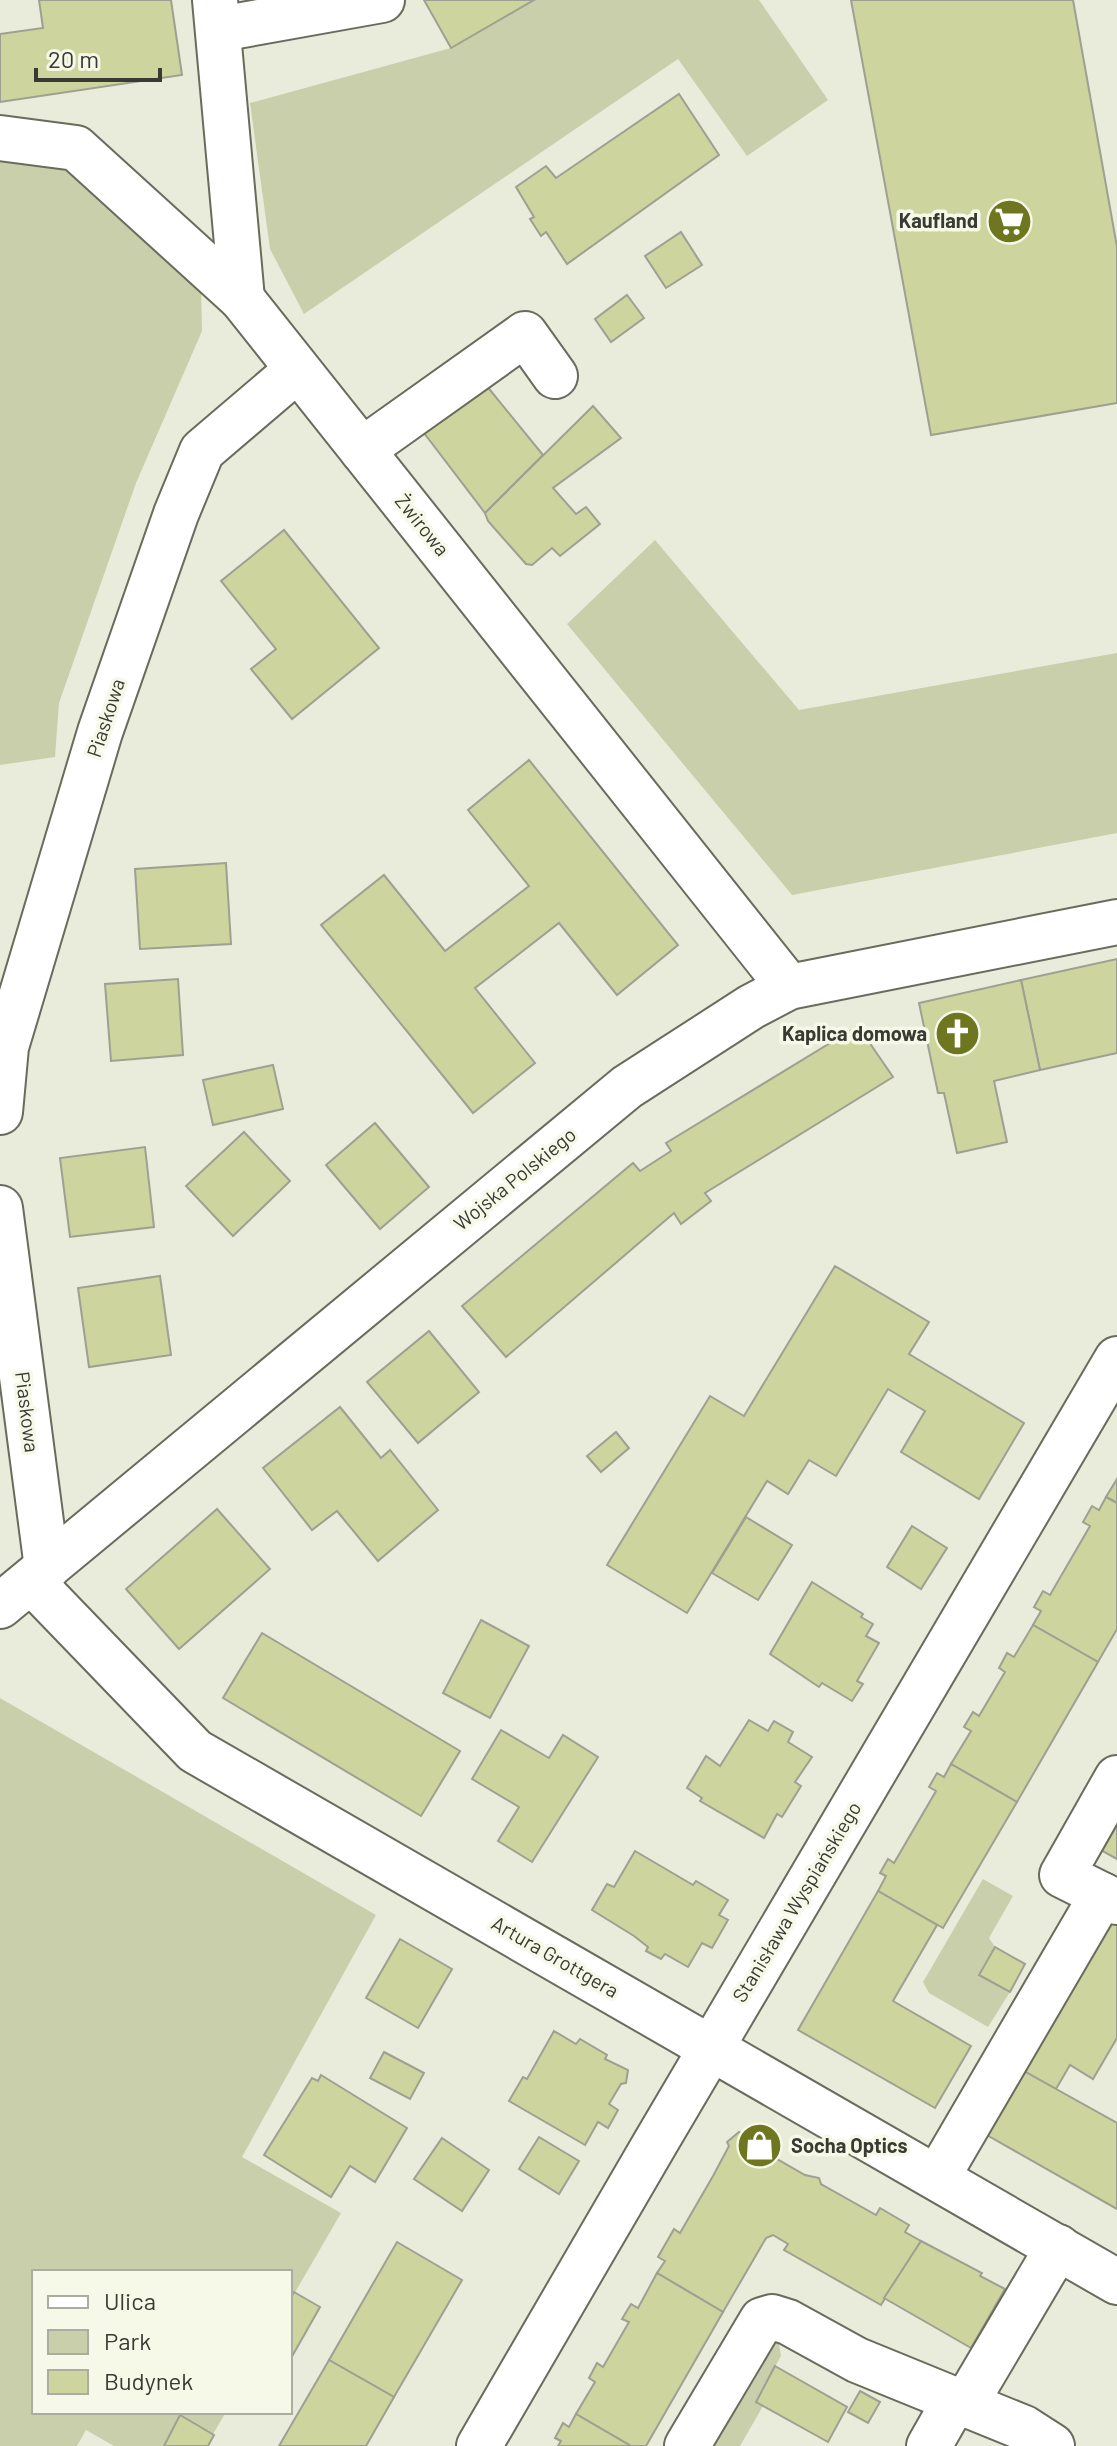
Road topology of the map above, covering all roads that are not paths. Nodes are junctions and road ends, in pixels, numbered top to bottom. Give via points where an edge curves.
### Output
1 (382, 0) edge
2 (217, 15) edge
3 (0, 138) edge
4 (242, 299) junction
5 (297, 370) junction
6 (555, 376) dead end
7 (362, 450) junction
8 (1117, 922) edge
9 (789, 987) junction
10 (0, 1112) edge
11 (0, 1208) edge
12 (1117, 1359) edge
13 (26, 1586) edge
14 (1117, 1778) edge
15 (1110, 1898) edge
16 (710, 2046) junction
17 (938, 2176) junction
18 (1058, 2247) junction
19 (1117, 2282) edge
20 (959, 2404) junction
21 (479, 2446) edge
22 (687, 2446) edge
23 (929, 2446) edge
24 (1052, 2446) edge

1 - 2 street
2 - 4 street
3 - 4 street, Żwirowa via 76,148
4 - 5 street, Żwirowa
5 - 7 street, Żwirowa
5 - 10 street, Piaskowa via 202,451 176,514 100,732 6,1047
6 - 7 street via 525,334
7 - 9 street, Żwirowa
8 - 9 street, Wojska Polskiego
9 - 13 street, Wojska Polskiego via 627,1087
11 - 13 street, Piaskowa
12 - 16 street, Stanisława Wyspiańskiego
13 - 16 street, Artura Grottgera via 195,1751
14 - 15 street via 1062,1875
15 - 17 street
16 - 17 street, Artura Grottgera
16 - 21 street, Stanisława Wyspiańskiego
17 - 18 street, Artura Grottgera
18 - 19 street, Artura Grottgera
18 - 20 street
20 - 22 street via 772,2317 762,2320
20 - 23 street
20 - 24 street via 1024,2428

